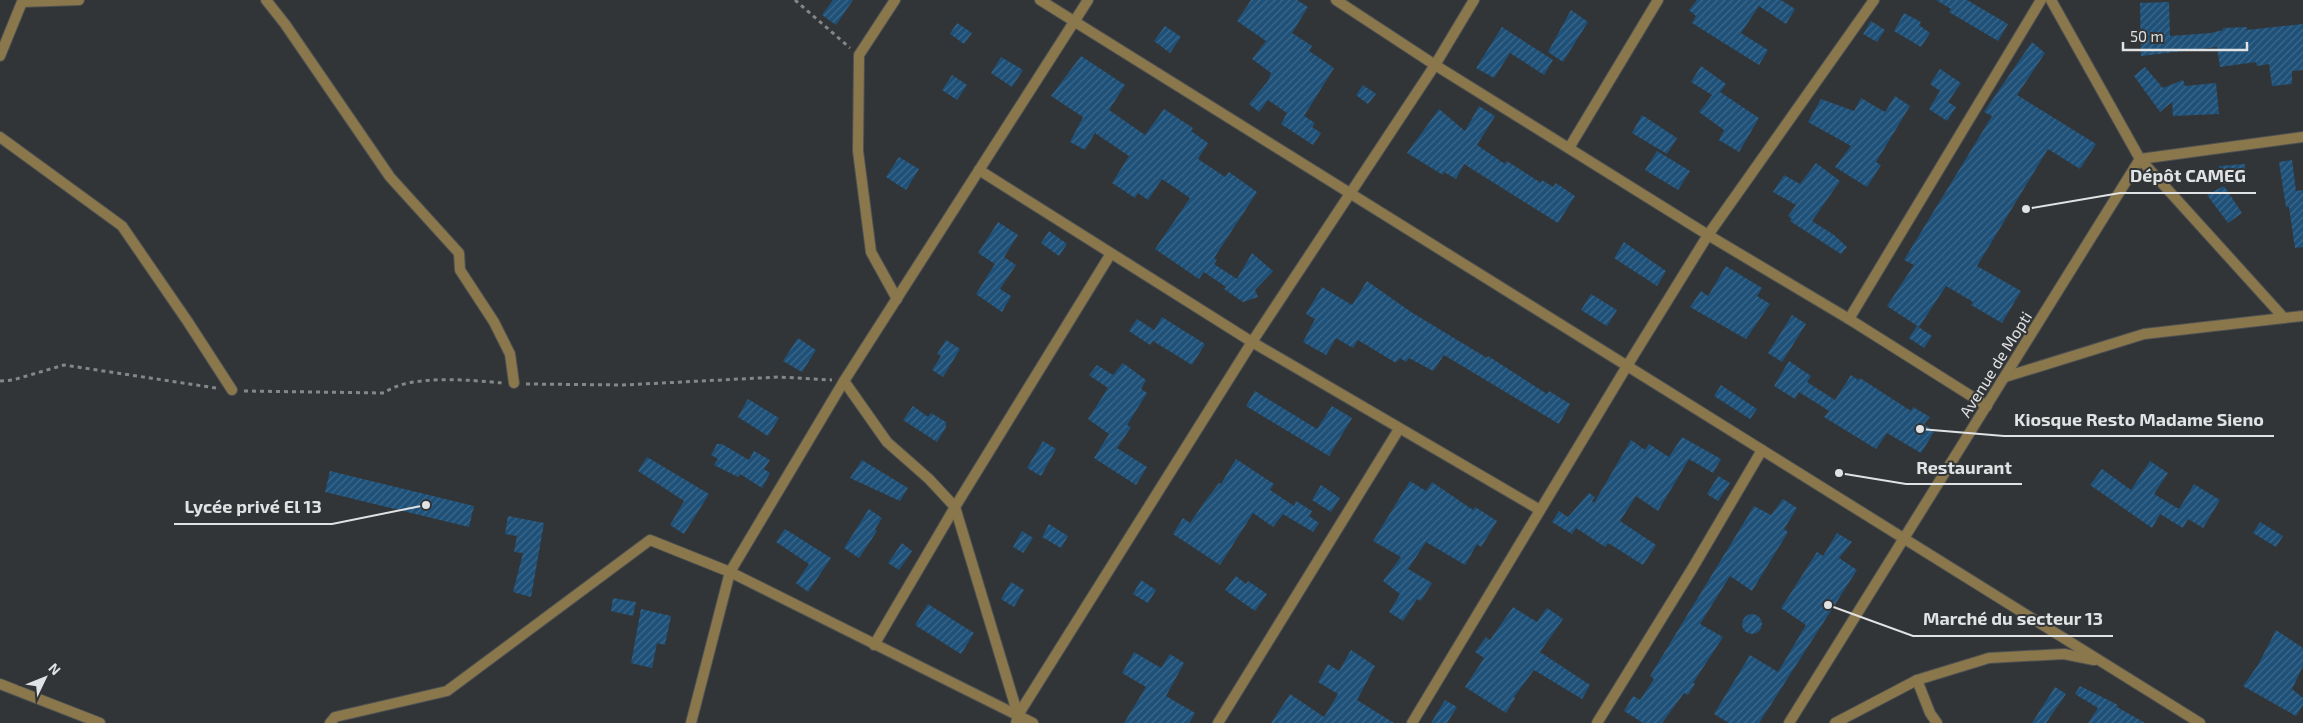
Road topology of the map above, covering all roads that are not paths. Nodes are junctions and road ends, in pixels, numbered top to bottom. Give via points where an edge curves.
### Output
1 (79, 0) edge
2 (266, 0) edge
3 (894, 0) edge
4 (1040, 0) edge
5 (1088, 0) edge
6 (1336, 0) edge
7 (1474, 0) edge
8 (1658, 0) edge
9 (1874, 0) edge
10 (2041, 0) edge
11 (2051, 0) edge
12 (1074, 22) junction
13 (0, 56) edge
14 (1435, 65) junction
15 (0, 137) edge
16 (2303, 137) edge
17 (1569, 148) junction
18 (2140, 160) junction
19 (979, 170) junction
20 (1350, 193) junction
21 (1708, 235) junction
22 (1110, 255) junction
23 (897, 299) junction
24 (2303, 316) edge
25 (2284, 318) junction
26 (1849, 319) junction
27 (1252, 342) junction
28 (1626, 366) junction
29 (2005, 377) junction
30 (844, 381) junction
31 (514, 383) road end
32 (232, 390) road end
33 (1987, 406) junction
34 (1399, 429) junction
35 (1762, 450) junction
36 (955, 507) junction
37 (1540, 510) junction
38 (1904, 539) junction
39 (730, 572) junction
40 (874, 645) junction
41 (2102, 662) junction
42 (1917, 680) junction
43 (0, 684) edge
44 (1017, 719) edge
45 (100, 723) edge
46 (330, 723) edge
47 (691, 723) edge
48 (1033, 723) edge
49 (1218, 723) edge
50 (1412, 723) edge
51 (1597, 723) edge
52 (1789, 723) edge
53 (1835, 723) edge
54 (1937, 723) edge
55 (2200, 723) edge

1 - 13 street via 22,2
2 - 31 street via 390,177 459,253 460,270 494,322 510,354
3 - 23 street via 858,55 858,151 871,252
4 - 12 street
5 - 12 street
6 - 14 street
7 - 14 street
8 - 17 street
9 - 21 street
10 - 26 street
11 - 18 street
12 - 19 street
12 - 20 street
14 - 17 street
14 - 20 street
15 - 32 street via 122,226
16 - 18 street
17 - 21 street
18 - 25 street
18 - 29 street, Avenue de Mopti
19 - 22 street
19 - 23 street
20 - 27 street
20 - 28 street
21 - 26 street
21 - 28 street
22 - 27 street
22 - 36 street
23 - 30 street
24 - 25 street
25 - 29 street via 2144,334
26 - 33 street
27 - 34 street
27 - 44 street
28 - 35 street
28 - 37 street
29 - 33 street, Avenue de Mopti
30 - 36 street via 887,442 930,479
30 - 39 street
33 - 38 street, Avenue de Mopti
34 - 37 street
34 - 49 street
35 - 38 street
35 - 51 street
36 - 40 street
36 - 44 street
37 - 50 street
38 - 41 street
38 - 52 street, Avenue de Mopti
39 - 40 street
39 - 46 street via 650,540 447,691 335,718
39 - 47 street
40 - 44 street
41 - 42 street via 2064,654 1989,658
41 - 55 street
42 - 53 street
42 - 54 street
43 - 45 street
44 - 48 street

